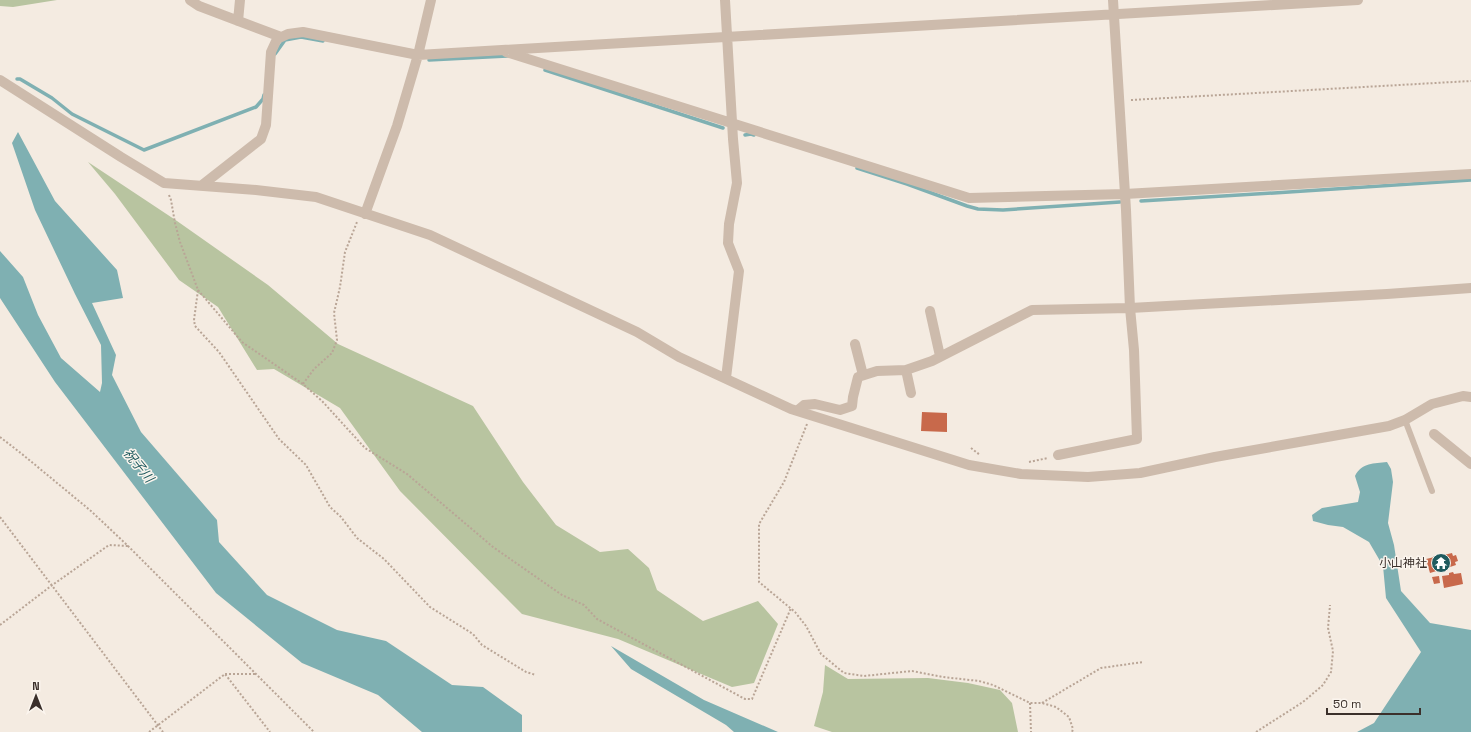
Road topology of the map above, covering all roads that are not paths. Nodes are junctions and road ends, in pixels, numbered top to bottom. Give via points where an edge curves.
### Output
1 (190, 0) edge
2 (240, 0) edge
3 (432, 0) edge
4 (725, 0) edge
5 (1113, 0) edge
6 (1358, 0) edge
7 (1114, 14) junction
8 (238, 21) junction
9 (727, 36) junction
10 (281, 37) junction
11 (502, 50) junction
12 (418, 55) junction
13 (0, 80) edge
14 (732, 123) junction
15 (1471, 174) edge
16 (202, 186) junction
17 (1125, 194) junction
18 (363, 213) junction
19 (1471, 288) edge
20 (1130, 308) junction
21 (930, 311) dead end
22 (855, 344) dead end
23 (940, 356) junction
24 (906, 370) junction
25 (863, 375) junction
26 (726, 378) junction
27 (911, 393) dead end
28 (1471, 397) edge
29 (798, 410) junction
30 (1405, 420) junction
31 (1434, 434) dead end
32 (1058, 455) dead end
33 (1471, 464) edge
34 (1432, 491) dead end

1 - 8 street
2 - 8 street
3 - 12 street
4 - 9 street
5 - 7 street
6 - 7 street
7 - 9 street
7 - 17 street
8 - 10 street
9 - 11 street
9 - 14 street
10 - 12 street via 303,32
10 - 16 street via 277,39 271,52 266,125 261,138
11 - 12 street
11 - 14 street
12 - 18 street via 397,126
13 - 16 street via 164,183
14 - 17 street via 969,198
14 - 26 street via 737,183 728,243 739,271
15 - 17 street
16 - 18 street via 316,197
17 - 20 street
18 - 26 street via 430,235 637,332 680,357
19 - 20 street
20 - 23 street via 1032,310
20 - 32 street via 1137,438
21 - 23 street
22 - 25 street
23 - 24 street
24 - 25 street via 877,371
24 - 27 street
25 - 29 street via 858,376 852,406 840,410 804,404
26 - 29 street
28 - 30 street via 1463,396 1432,404
29 - 30 street via 969,465 1022,474 1088,478 1140,473 1215,456 1389,426
30 - 34 lane
31 - 33 street

